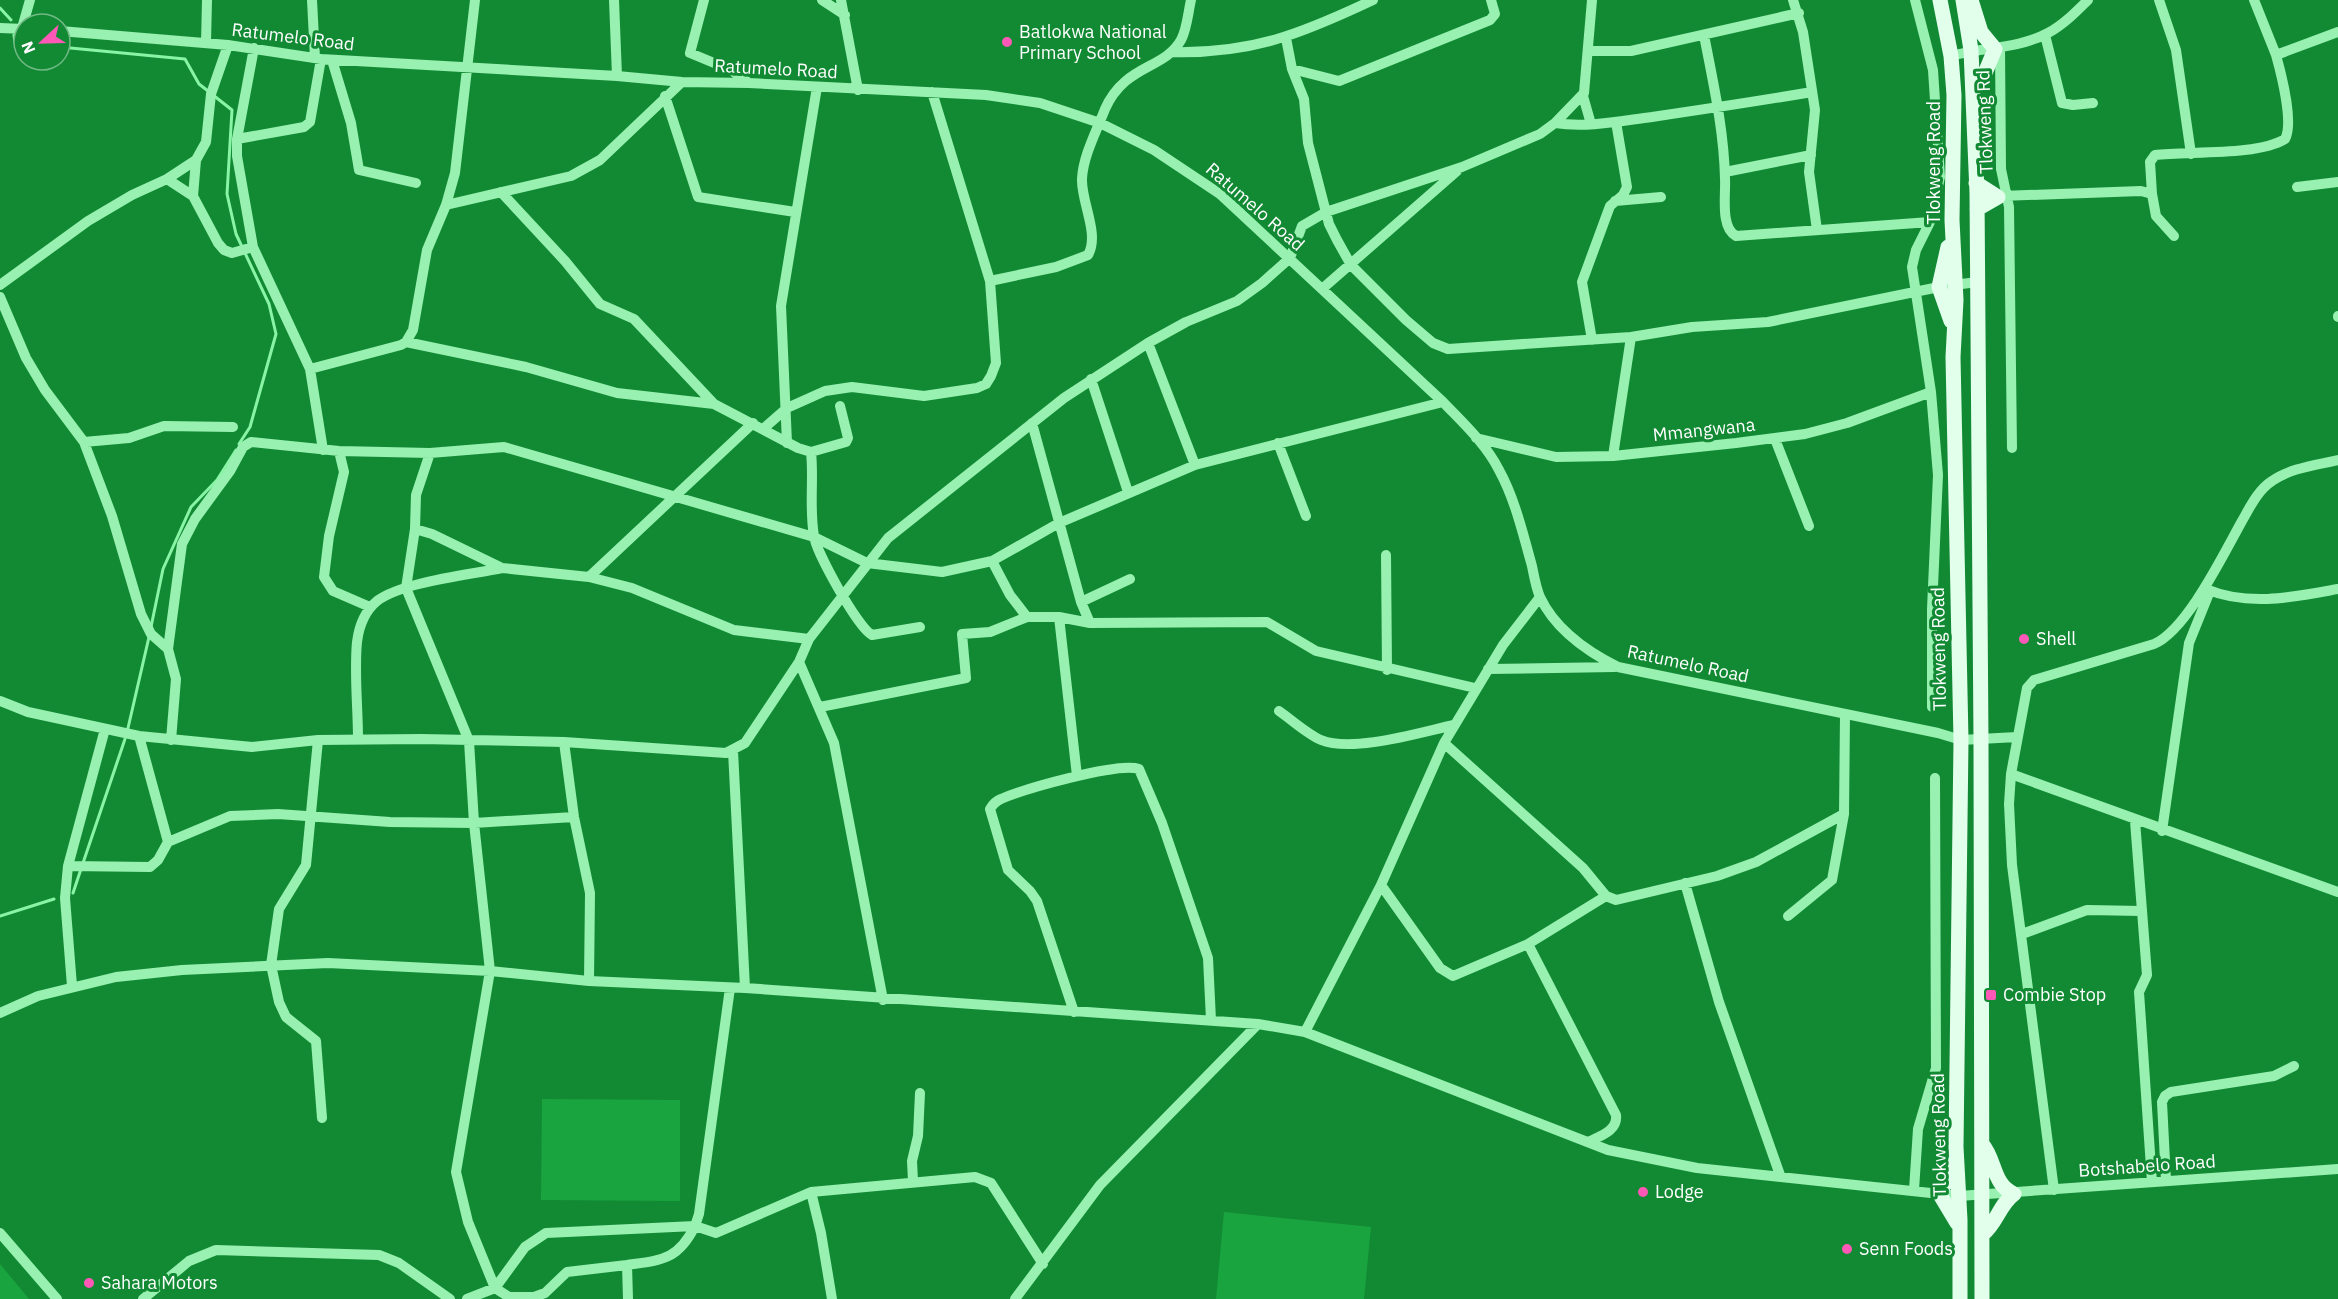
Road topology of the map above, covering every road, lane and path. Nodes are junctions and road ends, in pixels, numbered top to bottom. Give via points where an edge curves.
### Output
1 (207, 0) edge
2 (312, 0) edge
3 (475, 0) edge
4 (614, 0) edge
5 (704, 0) edge
6 (822, 0) edge
7 (842, 0) edge
8 (1191, 0) edge
9 (1373, 0) edge
10 (1491, 0) edge
11 (1592, 0) edge
12 (1793, 0) edge
13 (1915, 0) edge
14 (1940, 0) edge
15 (1963, 0) edge
16 (1971, 0) edge
17 (2088, 0) edge
18 (2159, 0) edge
19 (2254, 0) edge
20 (1799, 13) junction
21 (845, 15) junction
22 (72, 32) edge
23 (2338, 32) edge
24 (1704, 35) junction
25 (2045, 35) junction
26 (1286, 38) junction
27 (206, 43) junction
28 (228, 45) junction
29 (254, 48) junction
30 (1997, 48) junction
31 (1971, 50) junction
32 (1590, 51) junction
33 (1171, 52) junction
34 (2276, 55) junction
35 (1951, 56) junction
36 (323, 59) junction
37 (467, 69) junction
38 (1292, 69) junction
39 (616, 76) junction
40 (682, 82) junction
41 (749, 83) junction
42 (817, 87) junction
43 (858, 90) junction
44 (1974, 90) junction
45 (932, 92) junction
46 (1812, 92) junction
47 (665, 96) junction
48 (1583, 96) junction
49 (2094, 103) dead end
50 (1718, 109) junction
51 (1616, 122) junction
52 (1100, 123) junction
53 (1555, 123) junction
54 (1591, 124) junction
55 (237, 139) junction
56 (2191, 154) junction
57 (1811, 155) junction
58 (196, 160) junction
59 (1462, 167) junction
60 (1725, 171) junction
61 (167, 179) junction
62 (2338, 182) edge
63 (416, 183) dead end
64 (1976, 183) junction
65 (2297, 187) dead end
66 (501, 192) junction
67 (2152, 194) junction
68 (193, 196) junction
69 (2002, 196) junction
70 (1661, 197) dead end
71 (1615, 201) junction
72 (446, 205) junction
73 (1977, 209) junction
74 (795, 212) junction
75 (1326, 212) junction
76 (1952, 220) junction
77 (1930, 222) junction
78 (1817, 230) junction
79 (2174, 236) dead end
80 (253, 247) junction
81 (1290, 258) junction
82 (1351, 265) junction
83 (990, 281) junction
84 (1977, 282) junction
85 (0, 285) edge
86 (1956, 285) junction
87 (1939, 286) junction
88 (1322, 289) junction
89 (1915, 292) junction
90 (1, 302) edge
91 (1631, 337) junction
92 (1592, 340) junction
93 (406, 342) junction
94 (1148, 343) junction
95 (1953, 357) junction
96 (310, 369) junction
97 (1091, 379) junction
98 (1931, 392) junction
99 (1443, 402) junction
100 (714, 404) junction
101 (840, 406) dead end
102 (787, 408) junction
103 (753, 423) junction
104 (1032, 423) junction
105 (233, 427) dead end
106 (763, 429) junction
107 (1476, 438) junction
108 (1775, 439) junction
109 (84, 442) junction
110 (787, 442) junction
111 (1278, 443) junction
112 (2012, 448) dead end
113 (323, 450) junction
114 (339, 452) junction
115 (811, 452) junction
116 (430, 453) junction
117 (1613, 456) junction
118 (2338, 460) edge
119 (1195, 465) junction
120 (1128, 492) junction
121 (672, 496) junction
122 (1306, 516) dead end
123 (1059, 523) junction
124 (1809, 526) dead end
125 (415, 529) junction
126 (814, 537) junction
127 (1386, 555) dead end
128 (992, 561) junction
129 (867, 563) junction
130 (502, 568) junction
131 (589, 577) junction
132 (1130, 579) dead end
133 (406, 588) junction
134 (2338, 589) edge
135 (2207, 590) junction
136 (842, 595) junction
137 (1540, 597) junction
138 (1081, 602) junction
139 (370, 607) junction
140 (1028, 617) junction
141 (1059, 617) junction
142 (1090, 623) junction
143 (920, 627) dead end
144 (809, 639) junction
145 (168, 649) junction
146 (799, 662) junction
147 (1618, 666) junction
148 (1488, 669) junction
149 (1387, 670) junction
150 (1475, 688) junction
151 (0, 701) edge
152 (820, 707) junction
153 (1932, 707) dead end
154 (1278, 711) dead end
155 (1845, 715) junction
156 (1454, 725) junction
157 (105, 729) junction
158 (139, 736) junction
159 (2017, 737) junction
160 (358, 739) junction
161 (171, 740) junction
162 (318, 740) junction
163 (1960, 740) junction
164 (1981, 740) junction
165 (470, 741) junction
166 (564, 741) junction
167 (1444, 743) junction
168 (733, 751) junction
169 (2011, 774) junction
170 (1077, 776) junction
171 (1935, 778) dead end
172 (1844, 814) junction
173 (309, 816) junction
174 (574, 818) junction
175 (2136, 821) junction
176 (474, 823) junction
177 (2162, 831) junction
178 (168, 842) junction
179 (76, 866) junction
180 (1685, 883) junction
181 (1381, 885) junction
182 (2338, 892) edge
183 (1606, 896) junction
184 (2141, 911) junction
185 (1788, 916) dead end
186 (2022, 933) junction
187 (1528, 944) junction
188 (270, 964) junction
189 (490, 971) junction
190 (589, 981) junction
191 (72, 986) junction
192 (730, 988) junction
193 (746, 988) junction
194 (883, 1000) junction
195 (1074, 1012) junction
196 (0, 1013) edge
197 (1210, 1020) junction
198 (1257, 1024) junction
199 (1305, 1032) junction
200 (2294, 1066) dead end
201 (920, 1094) dead end
202 (322, 1118) dead end
203 (1588, 1142) junction
204 (1980, 1142) junction
205 (1956, 1147) junction
206 (2338, 1169) edge
207 (1780, 1175) junction
208 (913, 1181) junction
209 (2166, 1181) junction
210 (2152, 1182) junction
211 (1914, 1190) junction
212 (2054, 1190) junction
213 (811, 1192) junction
214 (1939, 1193) junction
215 (1982, 1194) junction
216 (2014, 1194) junction
217 (1959, 1196) junction
218 (695, 1226) junction
219 (0, 1233) edge
220 (1983, 1234) junction
221 (1959, 1241) junction
222 (1043, 1264) junction
223 (627, 1265) junction
224 (495, 1288) junction
225 (57, 1299) edge
226 (143, 1299) edge
227 (450, 1299) edge
228 (467, 1299) edge
229 (628, 1299) edge
230 (832, 1299) edge
231 (1015, 1299) edge
232 (1960, 1299) edge
233 (1982, 1299) edge

1 - 27 street
2 - 36 street
3 - 37 street
4 - 39 street
5 - 41 street via 690,52 731,70
6 - 21 street
7 - 21 street
8 - 33 street via 1182,38
9 - 26 street
10 - 38 street via 1495,14 1490,20 1339,81
11 - 32 street
12 - 20 street
13 - 77 street via 1934,82 1940,177
14 - 35 main road, Tlokweng Road
15 - 31 main road
16 - 30 main road via 1981,32
17 - 25 street
18 - 56 street via 2176,50
19 - 34 street
20 - 24 street
20 - 46 street
21 - 43 street
22 - 27 street, Ratumelo Road
23 - 34 street
24 - 32 street via 1631,51
24 - 50 street
25 - 30 street
25 - 49 street via 2062,103
26 - 33 street via 1209,53
26 - 38 street
27 - 28 street, Ratumelo Road
28 - 29 street, Ratumelo Road
28 - 58 street via 211,93 206,142
29 - 36 street, Ratumelo Road
29 - 55 street
30 - 31 street
30 - 44 main road
30 - 69 street, Tlokweng Rd
31 - 35 street
31 - 44 main road
32 - 48 street
33 - 52 street via 1131,75 1115,90
34 - 56 street via 2284,90 2288,130 2285,139 2275,144
35 - 76 main road, Tlokweng Road
36 - 37 street, Ratumelo Road
36 - 55 street via 310,123
36 - 63 street via 351,123 359,170
37 - 39 street, Ratumelo Road
37 - 72 street via 455,173
38 - 75 street via 1304,99 1306,131
39 - 40 street, Ratumelo Road
40 - 41 street, Ratumelo Road
40 - 47 street
41 - 42 street, Ratumelo Road
42 - 43 street, Ratumelo Road
42 - 74 street
43 - 45 street, Ratumelo Road
44 - 64 main road
45 - 52 street, Ratumelo Road via 1040,103
45 - 83 street
46 - 50 street
46 - 57 street
47 - 66 street via 586,169
47 - 74 street via 698,197
48 - 53 street
48 - 54 street
50 - 51 street
50 - 60 street
51 - 54 street
51 - 71 street via 1627,187
52 - 81 street, Ratumelo Road via 1154,150 1220,194
52 - 83 street via 1082,178 1092,241 1088,255 1056,267
53 - 54 street
53 - 59 street via 1540,134
55 - 80 street
56 - 67 street via 2158,154 2151,159
57 - 60 street
57 - 78 street via 1809,172
58 - 61 street
58 - 68 street
59 - 75 street
59 - 82 street
60 - 78 street via 1727,223 1732,234
61 - 68 street
61 - 85 street via 88,221
62 - 65 street
64 - 69 main road
64 - 73 main road
66 - 72 street
66 - 100 street via 600,303 634,319
67 - 69 street via 2126,190
67 - 79 street via 2156,216
68 - 80 street via 224,250 232,253
69 - 73 main road
69 - 112 street, Tlokweng Rd
70 - 71 street
71 - 92 street via 1603,222 1582,282
72 - 93 street via 427,250 413,330
73 - 84 main road
74 - 102 street via 781,306
75 - 81 street via 1302,226
75 - 82 street
76 - 86 main road, Tlokweng Road
76 - 87 main road via 1947,229 1947,255
77 - 78 street
77 - 89 street via 1913,258
80 - 96 street
81 - 88 street, Ratumelo Road
81 - 94 street via 1237,301
82 - 88 street
82 - 92 street via 1440,348
83 - 102 street via 996,363 986,384 924,396 852,387 825,391
84 - 86 street
84 - 164 main road
86 - 87 street
86 - 95 main road, Tlokweng Road
87 - 89 street
87 - 95 main road via 1954,332
88 - 99 street, Ratumelo Road
89 - 91 street via 1768,322 1700,326
89 - 98 street
90 - 109 street via 26,358
91 - 92 street
91 - 117 street
93 - 96 street
93 - 100 street via 526,367 617,393
94 - 97 street
94 - 119 street
95 - 163 main road, Tlokweng Road
96 - 113 street
97 - 104 street
97 - 120 street
98 - 108 street, Mmangwana via 1863,419
98 - 153 street via 1938,511
99 - 107 street, Ratumelo Road
99 - 111 street
100 - 103 street
101 - 115 street via 846,442
102 - 106 street
102 - 110 street
103 - 106 street
103 - 121 street
104 - 123 street
104 - 129 street via 888,538
105 - 109 street via 164,426 129,438
106 - 110 street
107 - 117 street, Mmangwana via 1556,457
107 - 137 street, Ratumelo Road via 1499,468 1518,517
108 - 117 street, Mmangwana
108 - 124 street
109 - 145 street via 112,516 141,614 151,634
110 - 115 street
111 - 119 street
111 - 122 street
113 - 114 street
113 - 145 street via 255,442 243,447 182,544
114 - 116 street
114 - 139 street via 344,472 324,577 333,591
115 - 126 street
116 - 121 street via 504,447
116 - 125 street via 416,495
118 - 135 street via 2291,472 2272,480 2258,493
119 - 120 street
120 - 123 street
121 - 126 street
121 - 131 street
123 - 128 street
123 - 138 street
125 - 130 street
125 - 133 street
126 - 129 street
126 - 136 street
127 - 149 street
128 - 129 street via 942,572
128 - 140 street via 1010,595
129 - 136 street
130 - 131 street
130 - 133 street
131 - 144 street via 632,588 734,630
132 - 138 street
133 - 139 street
133 - 165 street
134 - 135 street via 2286,599 2246,599
135 - 159 street via 2160,641 2034,680 2029,684
135 - 177 street via 2188,643
136 - 143 street via 861,627 872,635
136 - 144 street
137 - 147 street, Ratumelo Road via 1569,635
137 - 148 street
138 - 142 street
139 - 160 street via 357,641
140 - 141 street
140 - 152 street via 990,632 962,634 966,678
141 - 142 street
141 - 170 street
142 - 149 street via 1267,622 1316,651
144 - 146 street
145 - 161 street via 176,679
146 - 152 street
146 - 168 street via 745,743
147 - 148 street
147 - 155 street, Ratumelo Road
148 - 150 street
149 - 150 street
150 - 156 street
151 - 157 street via 28,712
152 - 194 street via 834,743
154 - 156 street via 1321,740 1341,742 1377,742
155 - 163 street, Ratumelo Road
155 - 172 street
156 - 167 street
157 - 158 street
157 - 179 street
158 - 161 street
158 - 178 street
159 - 164 street, Ratumelo Road
159 - 169 street
160 - 162 street
160 - 165 street
161 - 162 street via 252,747
162 - 173 street
163 - 164 street, Ratumelo Road
163 - 205 main road, Tlokweng Road
164 - 204 main road
165 - 166 street
165 - 176 street
166 - 168 street
166 - 174 street
167 - 181 street
167 - 183 street via 1583,868
168 - 193 street
169 - 175 street
169 - 186 street via 2012,866
170 - 195 street via 1000,799 990,812 1008,870 1036,901
170 - 197 street via 1139,769 1162,823 1208,958
171 - 211 street via 1936,1068 1918,1129
172 - 180 street via 1756,862
172 - 185 street via 1832,880
173 - 176 street
173 - 178 street via 230,816
173 - 188 street via 306,865 279,909
174 - 176 street
174 - 190 street via 590,892
175 - 177 street
175 - 184 street
176 - 189 street
177 - 182 street
178 - 179 street via 150,867
179 - 191 street via 65,898
180 - 183 street via 1616,900
180 - 207 street via 1719,1002
181 - 187 street via 1448,975 1493,961
181 - 199 street
183 - 187 street
184 - 186 street via 2087,910
184 - 210 street via 2147,975 2139,992
186 - 212 street
187 - 203 street via 1616,1115 1613,1129
188 - 189 street, Botshabelo Road
188 - 191 street, Botshabelo Road via 116,977
188 - 202 street via 286,1017 316,1041
189 - 190 street, Botshabelo Road
189 - 224 street via 456,1172 468,1222
190 - 192 street, Botshabelo Road
191 - 196 street, Botshabelo Road
192 - 193 street, Botshabelo Road
192 - 218 street
193 - 194 street, Botshabelo Road
194 - 195 street, Botshabelo Road
195 - 197 street, Botshabelo Road
197 - 198 street, Botshabelo Road
198 - 199 street, Botshabelo Road
198 - 222 street via 1100,1185
199 - 203 street, Botshabelo Road
200 - 209 street via 2274,1076 2164,1096
201 - 208 street
203 - 207 street, Botshabelo Road via 1608,1150 1697,1168
204 - 215 main road
204 - 216 main road via 1989,1151 2001,1185
205 - 214 main road via 1952,1173
205 - 217 main road, Tlokweng Road
206 - 209 street, Botshabelo Road
207 - 211 street, Botshabelo Road
208 - 213 street
208 - 222 street via 975,1177 991,1183
209 - 210 street, Botshabelo Road
210 - 212 street, Botshabelo Road
211 - 214 street, Botshabelo Road
212 - 216 street, Botshabelo Road
213 - 218 street via 716,1233
213 - 230 street
214 - 217 street, Botshabelo Road
214 - 221 main road via 1957,1221
215 - 216 street, Botshabelo Road
215 - 217 street, Botshabelo Road
215 - 220 main road
216 - 220 main road
217 - 221 main road, Tlokweng Road
218 - 223 street via 687,1243 675,1254 663,1260
218 - 224 street via 546,1233 525,1247
219 - 225 street
220 - 233 main road
221 - 232 main road, Tlokweng Road
222 - 231 street
223 - 224 street via 567,1272 545,1293 534,1297 509,1297
223 - 229 street
224 - 228 street
226 - 227 street via 189,1261 216,1250 379,1255 399,1263

